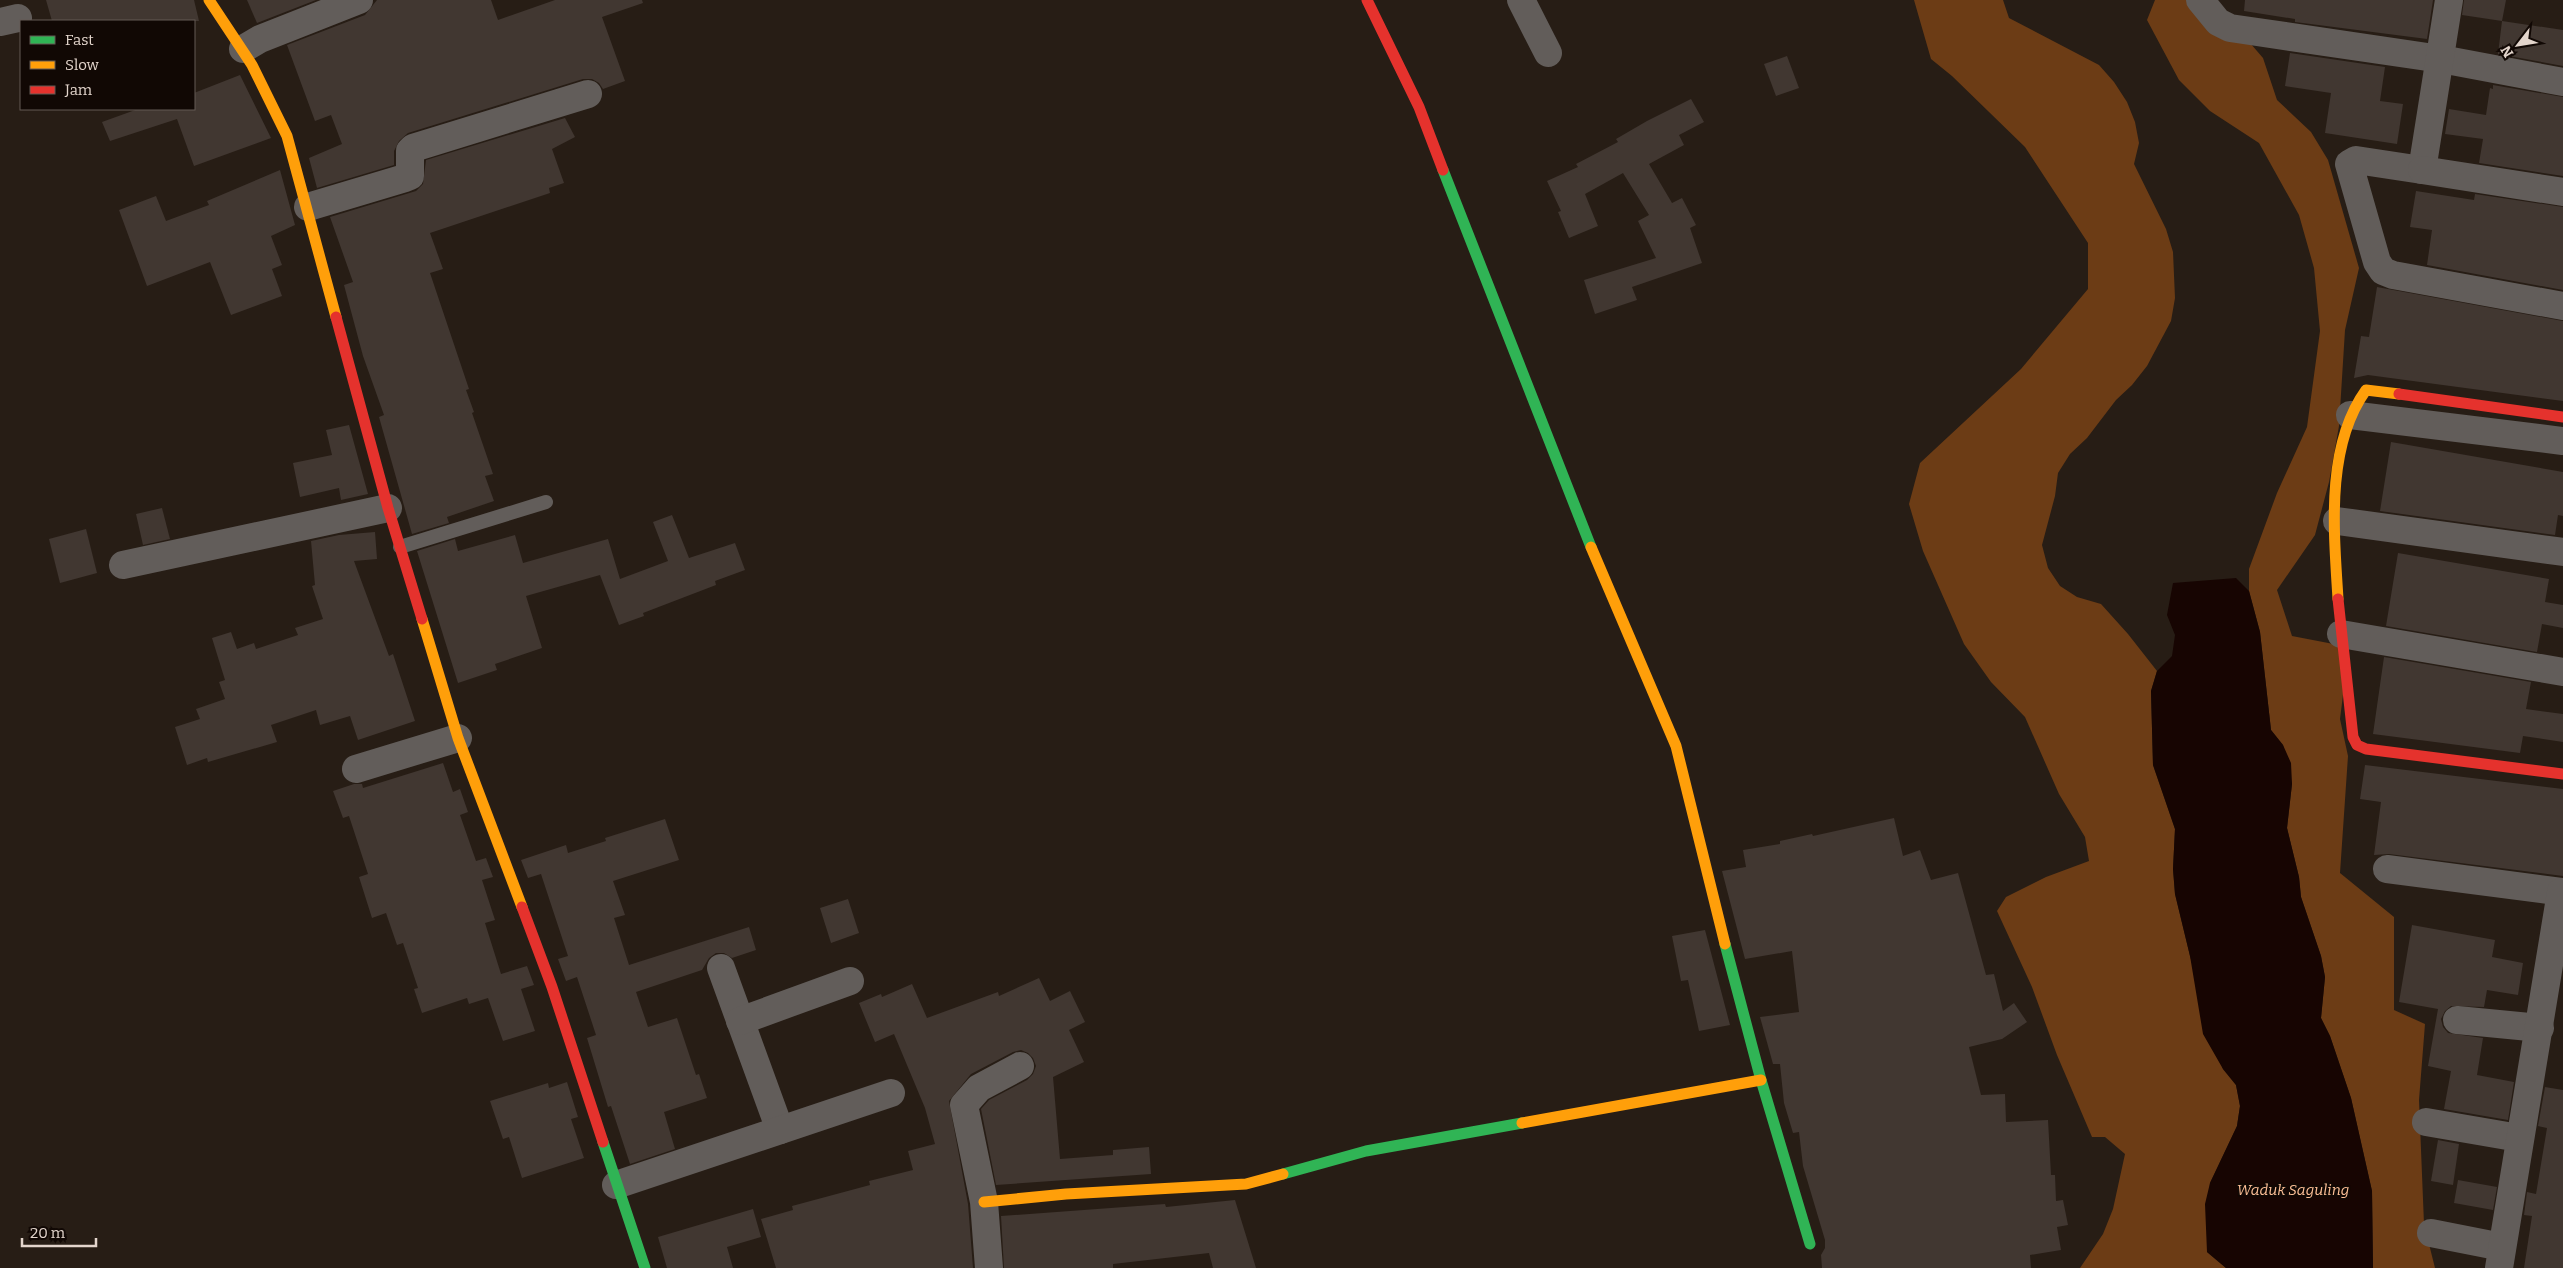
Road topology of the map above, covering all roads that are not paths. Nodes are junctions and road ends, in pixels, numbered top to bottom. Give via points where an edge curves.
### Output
1 (209, 0) edge
2 (359, 0) edge
3 (1368, 0) edge
4 (1521, 0) edge
5 (2200, 0) edge
6 (2449, 0) edge
7 (243, 49) junction
8 (1548, 53) dead end
9 (2441, 59) junction
10 (2563, 82) edge
11 (588, 94) dead end
12 (2422, 170) junction
13 (2563, 192) edge
14 (308, 207) junction
15 (2563, 306) edge
16 (2350, 415) junction
17 (2563, 417) edge
18 (2563, 442) edge
19 (546, 502) dead end
20 (388, 508) junction
21 (2337, 521) junction
22 (400, 547) junction
23 (2563, 552) edge
24 (123, 565) dead end
25 (2341, 634) junction
26 (2563, 672) edge
27 (458, 738) junction
28 (356, 769) dead end
29 (2563, 774) edge
30 (2387, 869) dead end
31 (2562, 892) edge
32 (721, 968) dead end
33 (850, 981) dead end
34 (740, 1020) junction
35 (2457, 1020) dead end
36 (2540, 1028) junction
37 (1020, 1066) dead end
38 (1761, 1080) junction
39 (891, 1093) dead end
40 (2426, 1122) dead end
41 (780, 1130) junction
42 (2519, 1138) junction
43 (616, 1185) junction
44 (984, 1202) junction
45 (2431, 1233) dead end
46 (1810, 1244) dead end
47 (2501, 1258) edge
48 (644, 1268) edge
49 (989, 1268) edge

1 - 7 street
2 - 7 street via 260,39
3 - 38 street via 1419,107 1574,507 1676,746
4 - 8 street
5 - 9 street via 2218,22 2230,28
6 - 9 street
7 - 14 street via 272,98
9 - 10 street
9 - 12 street
11 - 14 street via 413,148 410,151 410,176
12 - 13 street
12 - 15 street via 2356,160 2349,164 2376,262 2383,271
14 - 20 street
16 - 17 street via 2369,389
16 - 18 street
16 - 21 street via 2339,455
19 - 22 lane
20 - 22 street
20 - 24 street
21 - 23 street
21 - 25 street via 2336,590
22 - 27 street
25 - 26 street
25 - 29 street via 2352,737 2357,745 2366,749
27 - 28 street
27 - 43 street via 552,987
30 - 31 street
31 - 36 street
32 - 34 street
33 - 34 street
34 - 41 street
35 - 36 street
36 - 42 street
37 - 44 street via 979,1088 964,1105
38 - 44 street via 1366,1150 1246,1184
38 - 46 street
39 - 41 street
40 - 42 street
41 - 43 street
42 - 47 street
43 - 48 street
44 - 49 street
45 - 47 street

